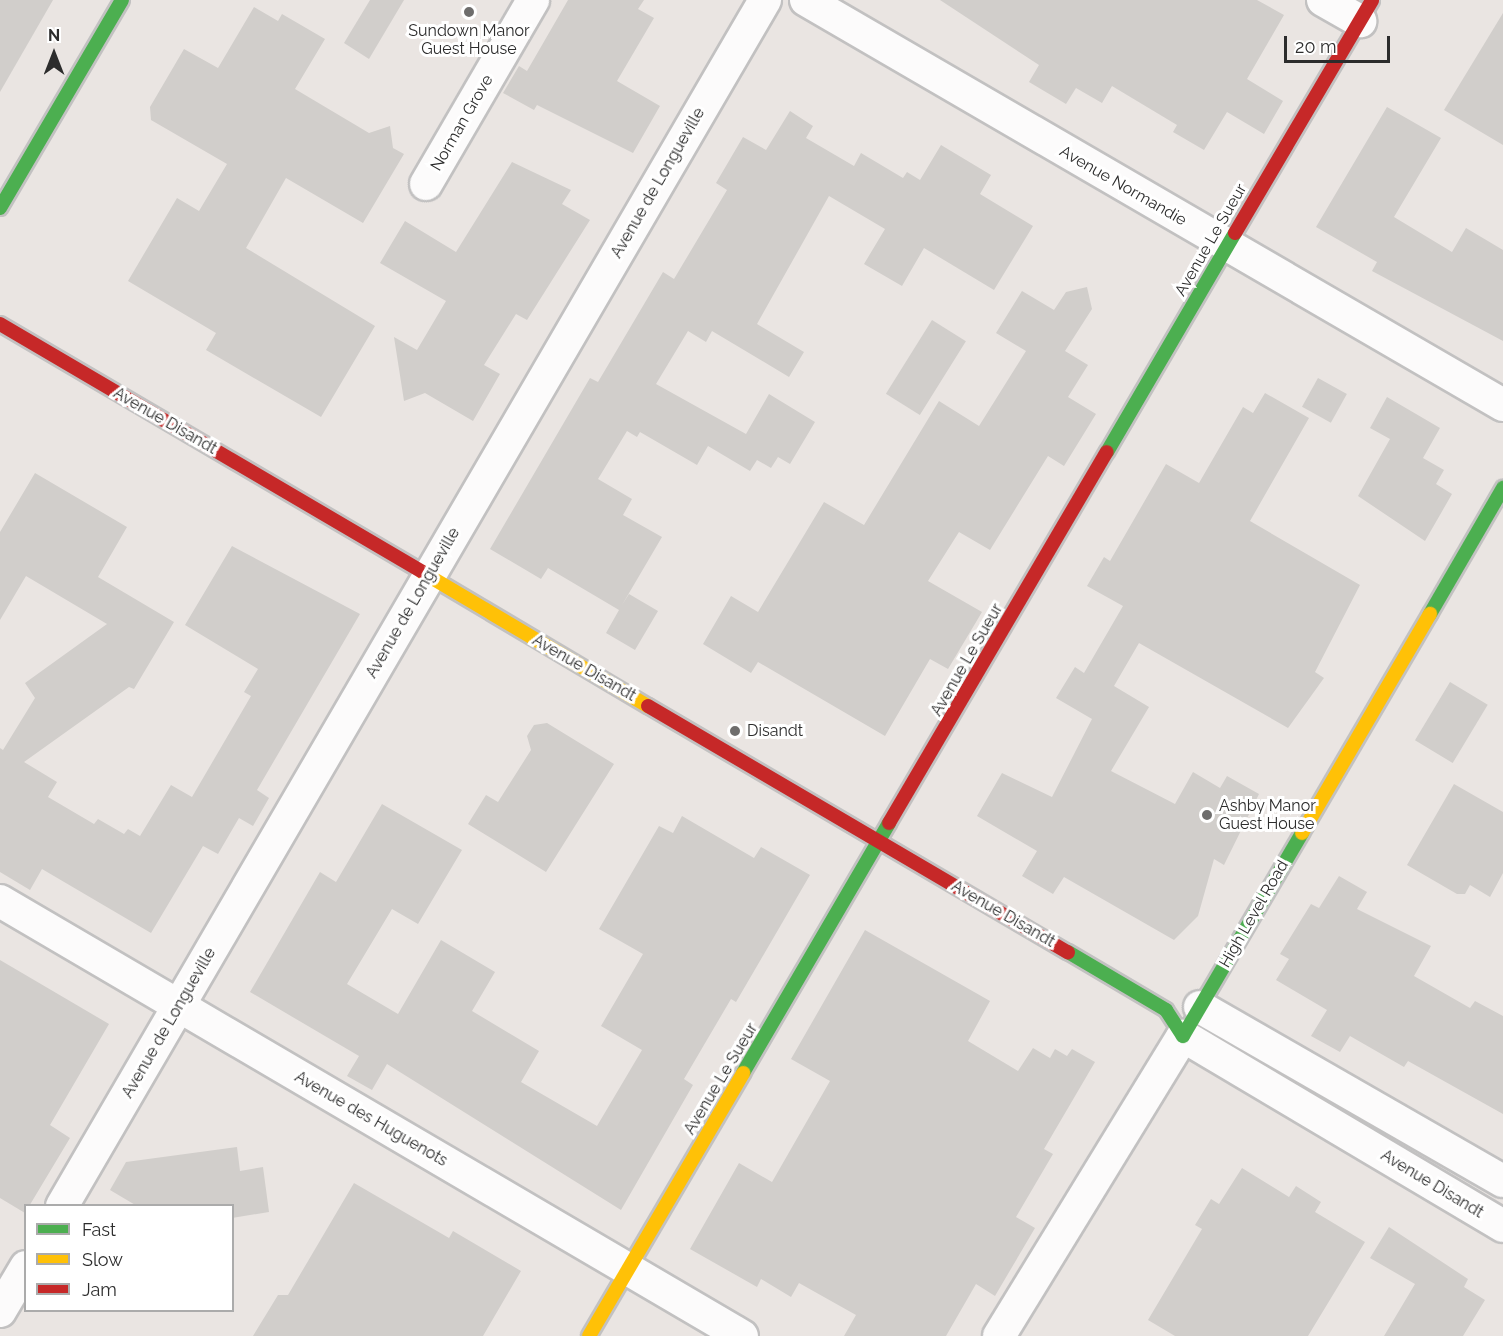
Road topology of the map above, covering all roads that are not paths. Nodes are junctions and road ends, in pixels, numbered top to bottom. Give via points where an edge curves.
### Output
1 (122, 0) edge
2 (533, 0) edge
3 (765, 0) edge
4 (806, 0) edge
5 (1323, 0) edge
6 (1366, 11) edge
7 (426, 184) dead end
8 (0, 208) edge
9 (1226, 246) junction
10 (0, 324) edge
11 (1503, 405) edge
12 (1503, 489) edge
13 (429, 576) junction
14 (880, 842) junction
15 (0, 901) edge
16 (179, 1006) junction
17 (1200, 1007) junction
18 (1175, 1024) junction
19 (1380, 1109) junction
20 (1361, 1141) junction
21 (1503, 1181) edge
22 (63, 1204) edge
23 (1503, 1226) edge
24 (24, 1270) edge
25 (628, 1270) junction
26 (0, 1311) edge
27 (589, 1336) edge
28 (742, 1336) edge
29 (999, 1336) edge

1 - 8 street
2 - 7 street, Norman Grove
3 - 13 street, Avenue de Longueville
4 - 9 street, Avenue Normandie
5 - 6 street
6 - 9 street, Avenue Le Sueur
9 - 11 street, Avenue Normandie
9 - 14 street, Avenue Le Sueur
10 - 13 street, Avenue Disandt
12 - 17 street, High Level Road
13 - 14 street, Avenue Disandt
13 - 16 street, Avenue de Longueville
14 - 18 street, Avenue Disandt
14 - 25 street, Avenue Le Sueur
15 - 16 street, Avenue des Huguenots
16 - 22 street, Avenue de Longueville
16 - 25 street, Avenue des Huguenots
17 - 18 street, High Level Road
17 - 18 street
17 - 19 street
18 - 20 street, Avenue Disandt
18 - 29 street, High Level Road
19 - 20 street
19 - 21 street
20 - 23 street, Avenue Disandt
24 - 26 street
25 - 27 street, Avenue Le Sueur
25 - 28 street, Avenue des Huguenots

